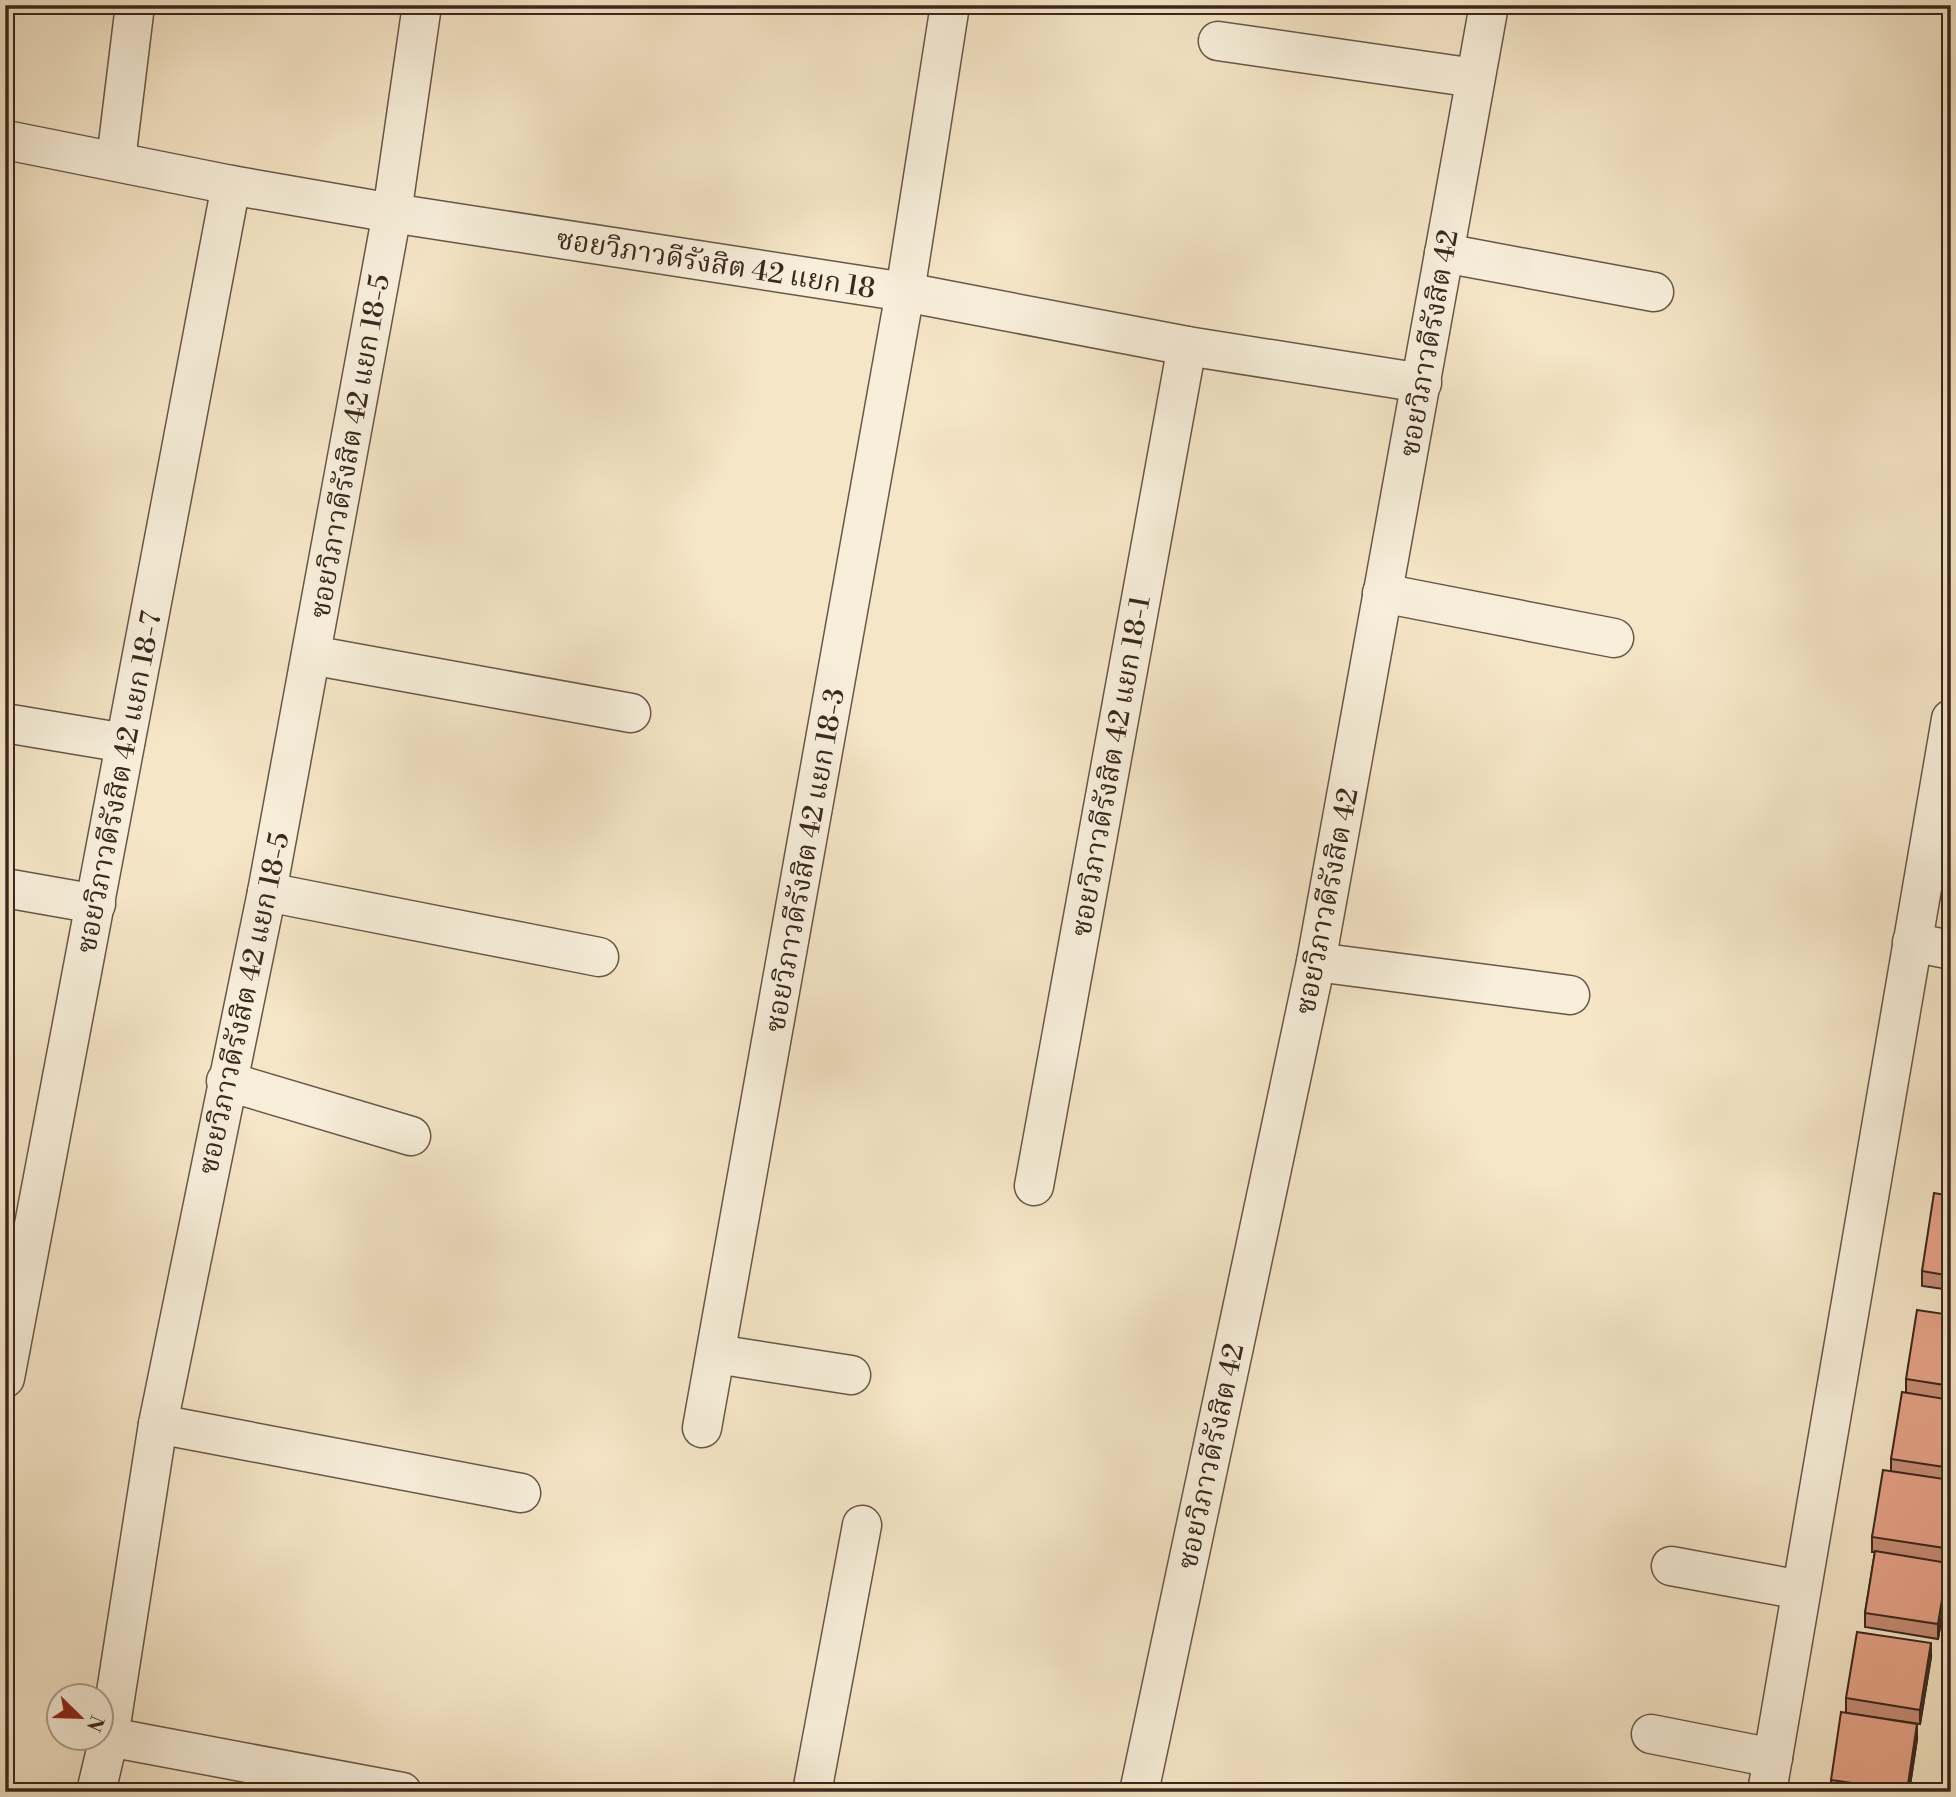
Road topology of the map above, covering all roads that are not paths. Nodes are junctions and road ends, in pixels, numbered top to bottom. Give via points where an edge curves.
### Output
1 (135, 5) edge
2 (422, 5) edge
3 (950, 5) edge
4 (1489, 5) edge
5 (1218, 41) dead end
6 (1475, 78) junction
7 (11, 141) dead end
8 (116, 160) junction
9 (231, 185) junction
10 (392, 214) junction
11 (1444, 253) junction
12 (905, 292) junction
13 (1654, 292) dead end
14 (1187, 346) junction
15 (1422, 383) junction
16 (1382, 593) junction
17 (1614, 638) dead end
18 (311, 655) junction
19 (631, 713) dead end
20 (1951, 719) edge
21 (5, 723) edge
22 (125, 743) junction
23 (5, 888) edge
24 (267, 892) junction
25 (96, 904) junction
26 (1912, 942) junction
27 (1951, 950) edge
28 (599, 957) dead end
29 (1316, 962) junction
30 (1570, 995) dead end
31 (226, 1082) junction
32 (411, 1136) dead end
33 (1034, 1186) dead end
34 (716, 1354) junction
35 (851, 1375) dead end
36 (5, 1378) edge
37 (158, 1423) junction
38 (702, 1428) dead end
39 (521, 1493) dead end
40 (862, 1525) dead end
41 (1671, 1566) dead end
42 (1801, 1590) junction
43 (116, 1692) edge
44 (1651, 1734) dead end
45 (116, 1738) edge
46 (105, 1752) edge
47 (1770, 1775) edge
48 (96, 1792) edge
49 (402, 1792) edge
50 (812, 1792) edge
51 (1139, 1792) edge

1 - 8 street
2 - 10 street, ซอยวิภาวดีรังสิต 42 แยก 18-5
3 - 12 street, ซอยวิภาวดีรังสิต 42 แยก 18-3
4 - 6 street, ซอยวิภาวดีรังสิต 42
5 - 6 street
6 - 11 street, ซอยวิภาวดีรังสิต 42
7 - 8 street, ซอยวิภาวดีรังสิต 42 แยก 18
8 - 9 street, ซอยวิภาวดีรังสิต 42 แยก 18
9 - 10 street, ซอยวิภาวดีรังสิต 42 แยก 18
9 - 22 street, ซอยวิภาวดีรังสิต 42 แยก 18-7
10 - 12 street, ซอยวิภาวดีรังสิต 42 แยก 18
10 - 18 street, ซอยวิภาวดีรังสิต 42 แยก 18-5
11 - 13 street
11 - 15 street, ซอยวิภาวดีรังสิต 42
12 - 14 street, ซอยวิภาวดีรังสิต 42 แยก 18
12 - 34 street, ซอยวิภาวดีรังสิต 42 แยก 18-3
14 - 15 street, ซอยวิภาวดีรังสิต 42 แยก 18
14 - 33 street, ซอยวิภาวดีรังสิต 42 แยก 18-1
15 - 16 street, ซอยวิภาวดีรังสิต 42
16 - 17 street
16 - 29 street, ซอยวิภาวดีรังสิต 42
18 - 19 street
18 - 24 street, ซอยวิภาวดีรังสิต 42 แยก 18-5
20 - 26 street
21 - 22 street
22 - 25 street, ซอยวิภาวดีรังสิต 42 แยก 18-7
23 - 25 street
24 - 28 street
24 - 31 street, ซอยวิภาวดีรังสิต 42 แยก 18-5
25 - 36 street, ซอยวิภาวดีรังสิต 42 แยก 18-7
26 - 27 street
26 - 42 street
29 - 30 street
29 - 51 street, ซอยวิภาวดีรังสิต 42
31 - 32 street
31 - 37 street, ซอยวิภาวดีรังสิต 42 แยก 18-5
34 - 35 street
34 - 38 street, ซอยวิภาวดีรังสิต 42 แยก 18-3
37 - 39 street
37 - 43 street, ซอยวิภาวดีรังสิต 42 แยก 18-5
40 - 50 street
41 - 42 street
42 - 47 street
44 - 47 street
45 - 49 street
46 - 48 street, ซอยวิภาวดีรังสิต 42 แยก 18-5

